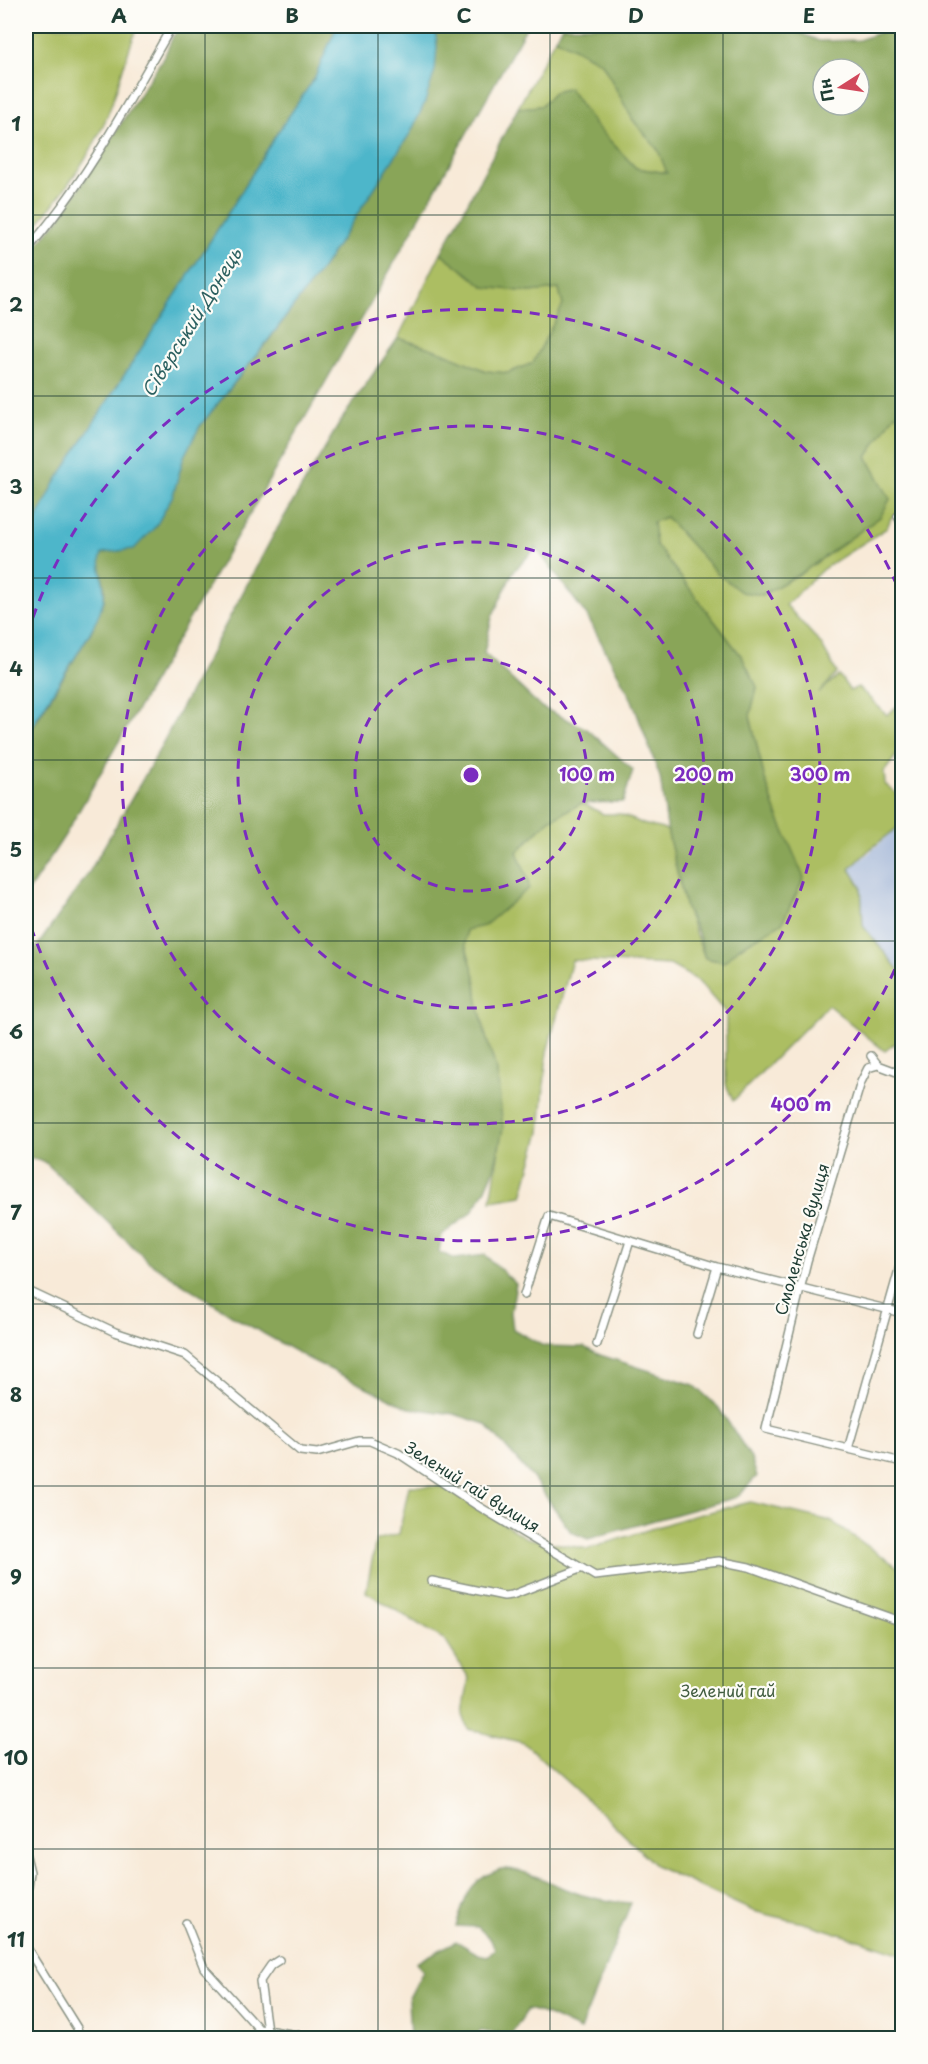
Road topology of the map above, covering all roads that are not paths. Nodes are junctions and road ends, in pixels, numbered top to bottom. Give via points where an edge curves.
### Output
1 (172, 26) edge
2 (26, 251) edge
3 (898, 516) dead end
4 (903, 526) edge
5 (871, 1056) dead end
6 (878, 1065) junction
7 (903, 1074) edge
8 (630, 1241) junction
9 (903, 1259) edge
10 (717, 1267) junction
11 (800, 1287) junction
12 (26, 1290) edge
13 (524, 1295) dead end
14 (887, 1310) junction
15 (903, 1313) edge
16 (697, 1334) dead end
17 (597, 1344) dead end
18 (848, 1449) junction
19 (903, 1462) edge
20 (580, 1569) junction
21 (432, 1581) dead end
22 (903, 1622) edge
23 (26, 1856) edge
24 (26, 1903) edge
25 (186, 1923) dead end
26 (26, 1938) edge
27 (279, 1960) dead end
28 (267, 2034) edge
29 (80, 2038) edge
30 (318, 2038) edge

1 - 2 street via 73,192
3 - 4 street
5 - 6 street
6 - 7 street
6 - 11 street, Смоленська вулиця via 868,1068 861,1082
8 - 10 street
8 - 13 street via 549,1216
8 - 17 street
9 - 14 street
10 - 11 street
10 - 16 street
11 - 14 street
11 - 18 street, Смоленська вулиця via 766,1429
12 - 20 street, Зелений гай вулиця via 115,1332 185,1354 300,1451 317,1453 370,1441 398,1453
14 - 15 street
14 - 18 street
18 - 19 street
20 - 21 street via 504,1596
20 - 22 street, Зелений гай вулиця via 595,1576 719,1561 748,1567
23 - 24 street via 30,1872
25 - 28 street via 204,1968 259,2030
26 - 29 street via 27,1948
27 - 28 street via 260,1981
28 - 30 street

